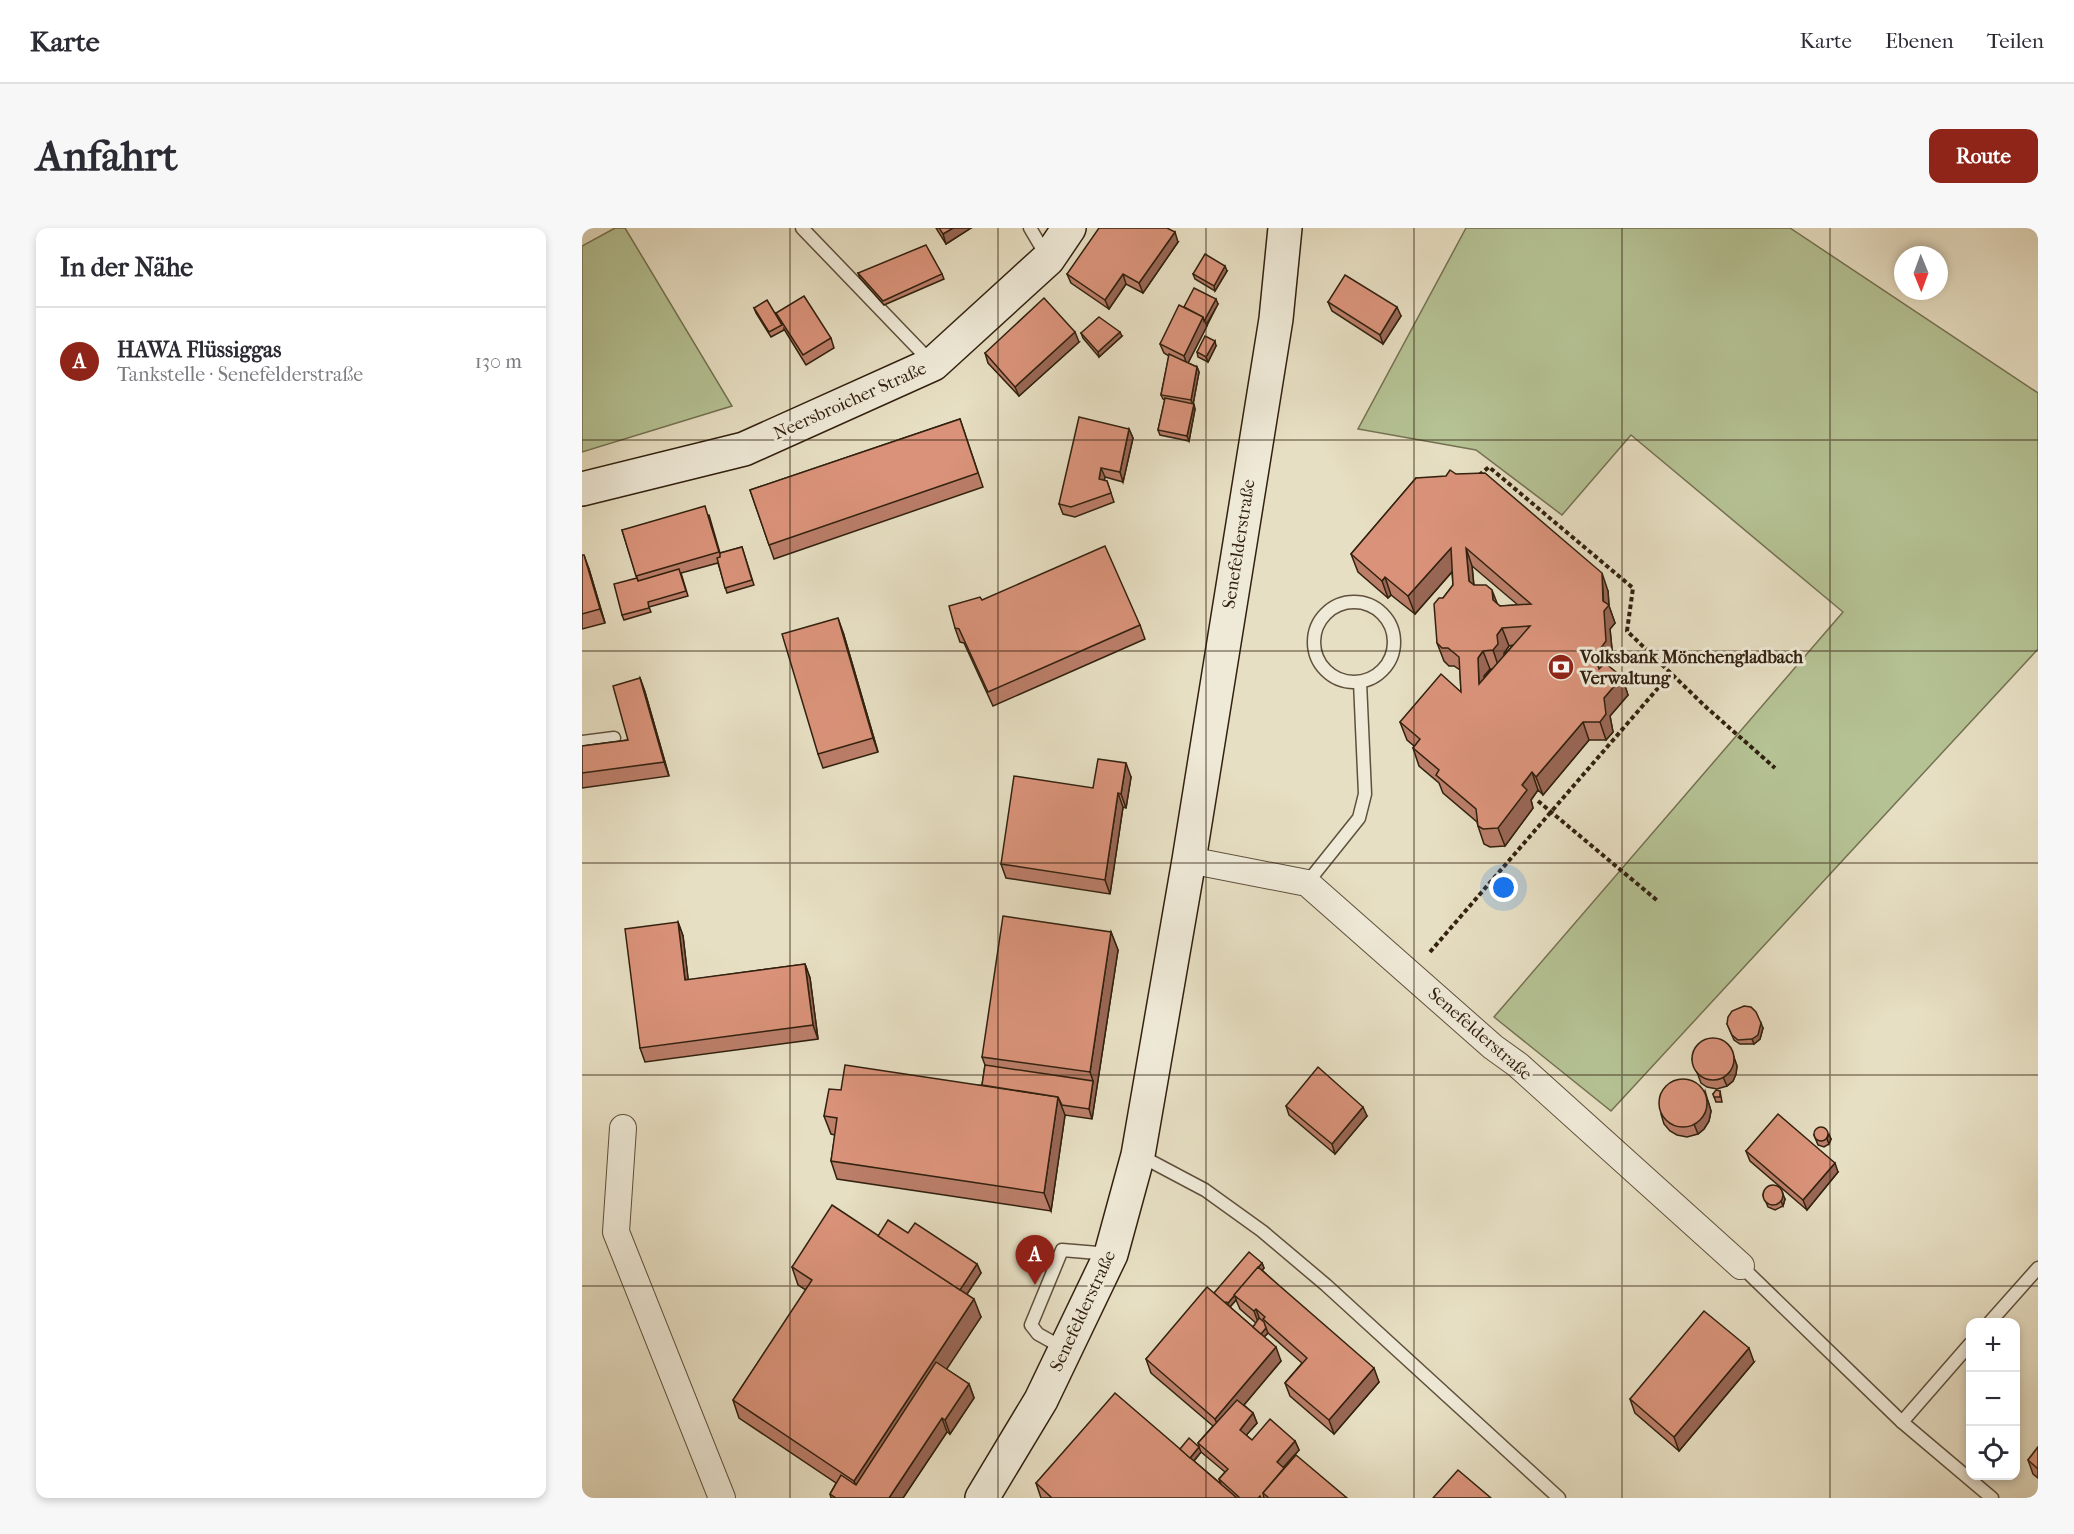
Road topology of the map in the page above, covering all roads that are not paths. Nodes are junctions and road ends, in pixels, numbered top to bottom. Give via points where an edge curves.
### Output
1 (802, 228) edge
2 (1030, 228) edge
3 (1069, 228) edge
4 (1285, 228) edge
5 (1048, 259) junction
6 (933, 364) junction
7 (582, 489) edge
8 (1360, 682) junction
9 (615, 738) dead end
10 (582, 742) edge
11 (1189, 860) junction
12 (1307, 883) junction
13 (623, 1128) dead end
14 (1137, 1155) junction
15 (1111, 1254) junction
16 (1741, 1266) joint
17 (2038, 1268) edge
18 (1994, 1318) edge
19 (1065, 1349) junction
20 (1966, 1350) edge
21 (1902, 1422) junction
22 (722, 1498) edge
23 (981, 1498) edge
24 (1559, 1498) edge
25 (1992, 1498) edge

1 - 6 lane
2 - 5 lane
3 - 5 street, Neersbroicher Straße
4 - 11 street, Senefelderstraße via 1276,319
5 - 6 street, Neersbroicher Straße
6 - 7 street, Neersbroicher Straße via 744,449
8 - 8 lane via 1382,671 1390,660 1394,636 1382,614 1371,606 1345,603 1322,617 1313,643 1322,668 1346,682
8 - 12 lane via 1364,806 1359,818
9 - 10 lane
11 - 12 street
11 - 14 street, Senefelderstraße
12 - 16 street, Senefelderstraße via 1518,1065
13 - 22 street via 616,1232
14 - 15 street, Senefelderstraße
14 - 24 lane via 1205,1190 1262,1231
15 - 19 street, Senefelderstraße
15 - 19 lane via 1062,1250 1031,1325 1038,1334
16 - 21 lane
17 - 18 lane
19 - 23 street, Senefelderstraße via 1041,1400
20 - 21 lane
21 - 25 lane

